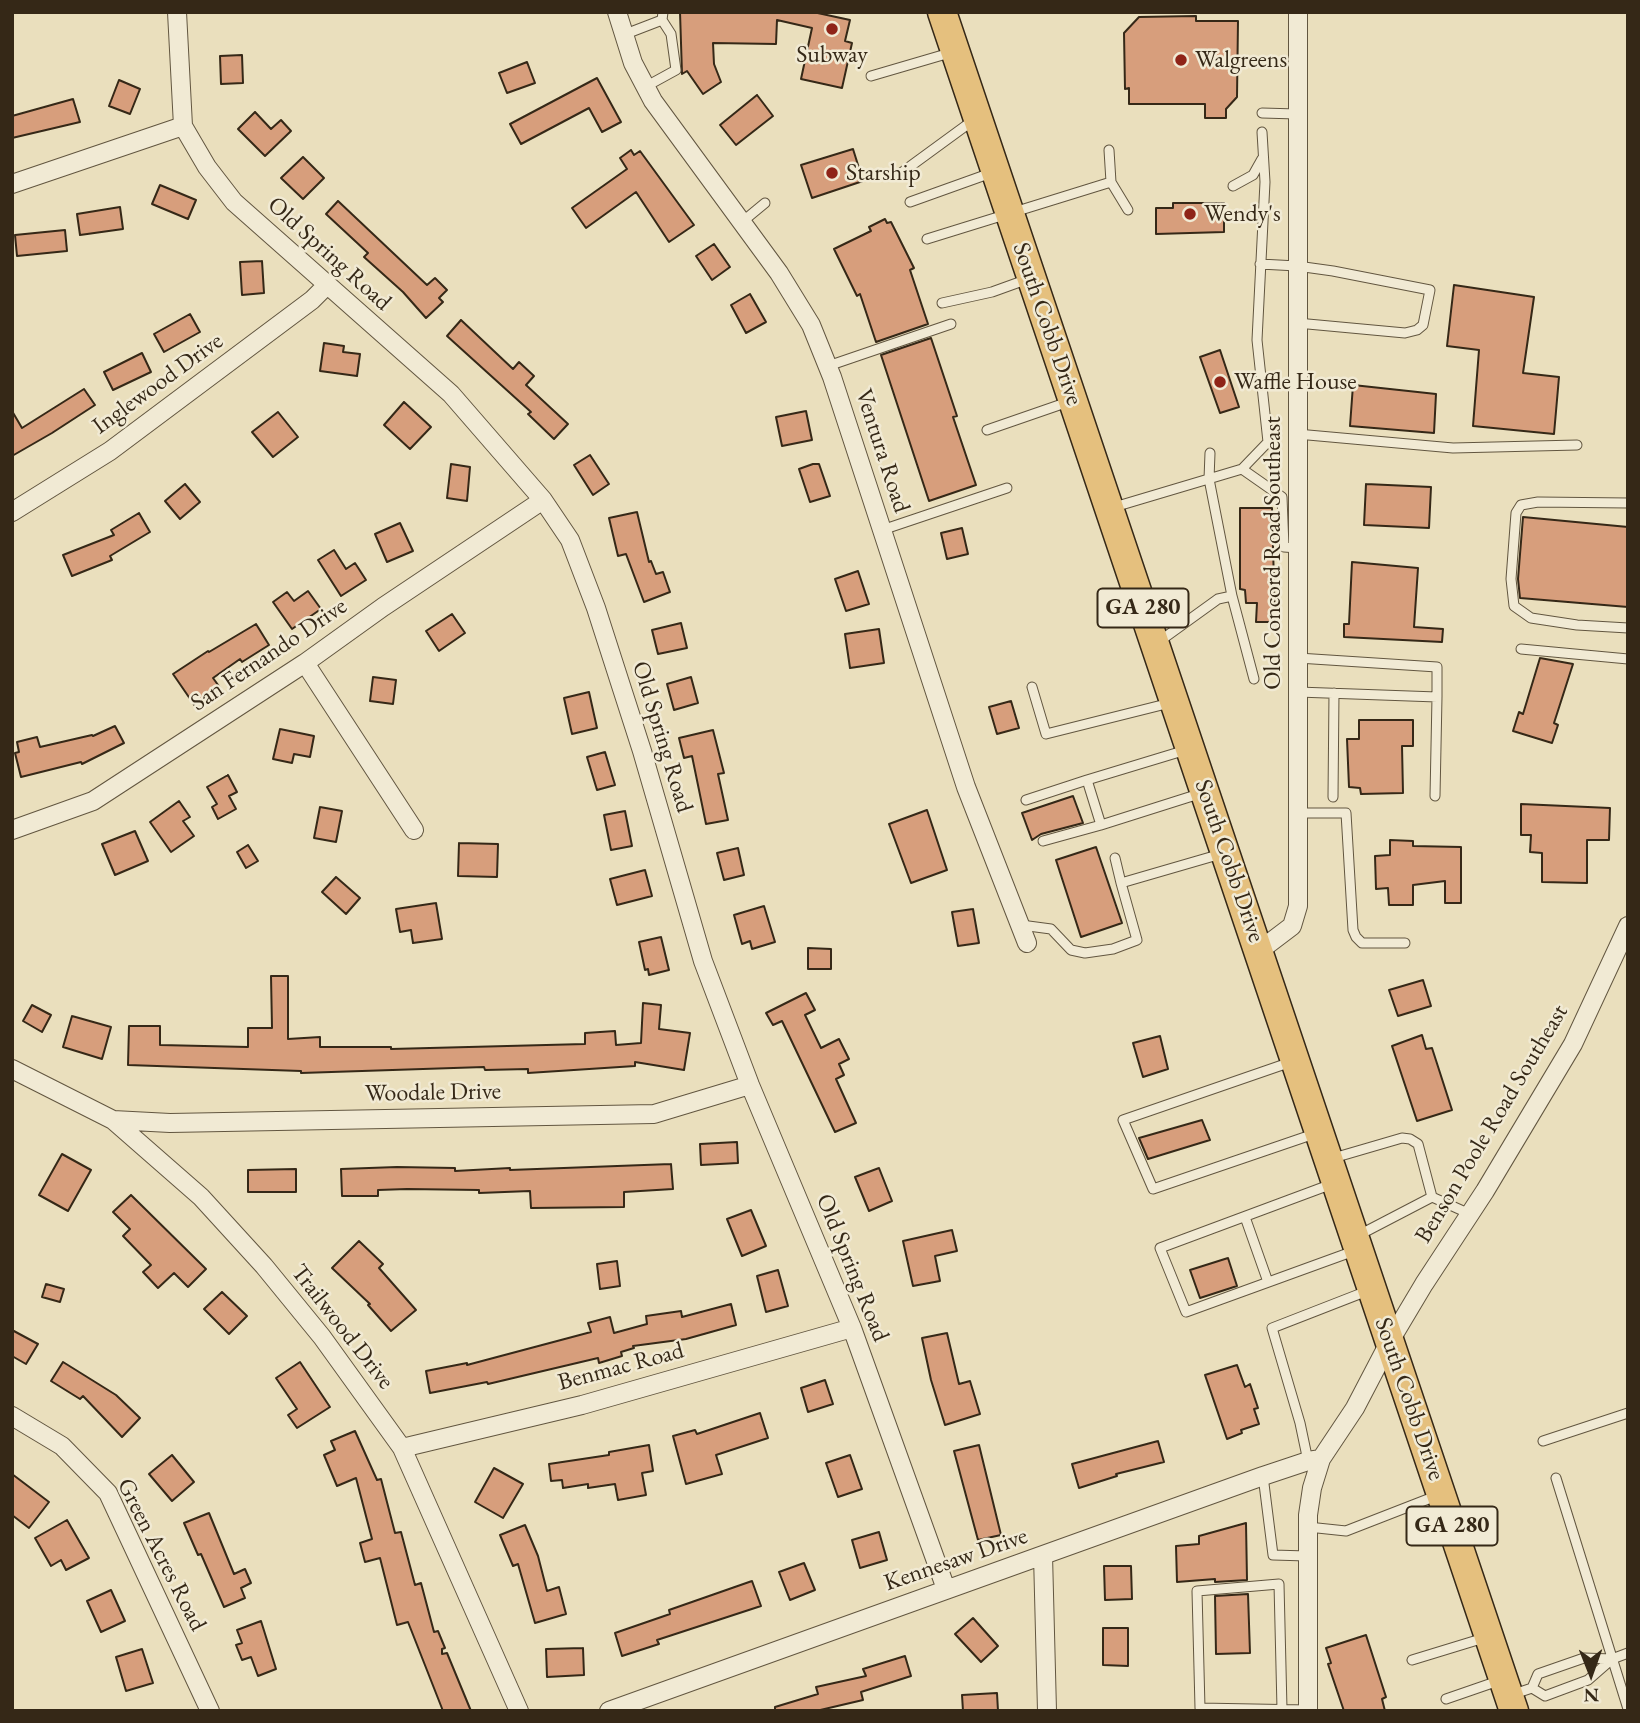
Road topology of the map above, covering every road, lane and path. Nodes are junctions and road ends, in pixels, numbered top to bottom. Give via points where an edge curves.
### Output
1 (177, 12) edge
2 (617, 12) edge
3 (942, 12) edge
4 (1298, 12) edge
5 (662, 16) edge
6 (623, 35) junction
7 (955, 52) junction
8 (871, 76) dead end
9 (645, 87) junction
10 (1262, 113) dead end
11 (1297, 114) junction
12 (977, 117) junction
13 (183, 125) junction
14 (1262, 132) dead end
15 (1109, 150) dead end
16 (1262, 157) junction
17 (996, 172) junction
18 (897, 176) dead end
19 (1111, 182) junction
20 (12, 184) edge
21 (1233, 186) dead end
22 (910, 202) dead end
23 (765, 203) dead end
24 (1128, 210) dead end
25 (1009, 212) junction
26 (742, 222) junction
27 (927, 239) dead end
28 (1260, 264) junction
29 (1297, 266) junction
30 (1032, 278) junction
31 (327, 286) junction
32 (942, 303) dead end
33 (1297, 323) junction
34 (951, 324) dead end
35 (828, 366) junction
36 (1073, 400) junction
37 (987, 430) dead end
38 (1297, 433) junction
39 (1577, 445) dead end
40 (1210, 453) dead end
41 (1242, 469) junction
42 (1209, 479) junction
43 (1007, 488) dead end
44 (543, 500) junction
45 (1628, 503) edge
46 (1110, 508) junction
47 (12, 512) edge
48 (882, 530) junction
49 (1297, 548) junction
50 (1232, 596) junction
51 (1628, 628) edge
52 (1156, 644) junction
53 (1521, 649) dead end
54 (1298, 658) junction
55 (1628, 659) edge
56 (304, 663) junction
57 (1254, 679) dead end
58 (1032, 687) dead end
59 (1298, 692) junction
60 (1334, 693) junction
61 (1437, 697) junction
62 (1175, 701) junction
63 (1191, 748) junction
64 (1087, 780) junction
65 (1206, 792) junction
66 (1435, 796) dead end
67 (1333, 797) dead end
68 (1026, 800) dead end
69 (1298, 813) junction
70 (1101, 825) junction
71 (12, 830) edge
72 (414, 830) dead end
73 (1043, 841) dead end
74 (1226, 853) junction
75 (1115, 858) dead end
76 (1121, 883) junction
77 (1020, 925) junction
78 (1628, 926) edge
79 (1027, 943) dead end
80 (1405, 943) dead end
81 (1259, 951) junction
82 (1296, 1060) junction
83 (12, 1069) edge
84 (750, 1085) junction
85 (113, 1120) junction
86 (1320, 1132) junction
87 (1332, 1171) junction
88 (1432, 1197) junction
89 (1470, 1214) junction
90 (1245, 1217) junction
91 (1357, 1243) junction
92 (1268, 1282) junction
93 (1372, 1289) junction
94 (852, 1328) junction
95 (1390, 1341) junction
96 (1628, 1413) edge
97 (12, 1416) edge
98 (1543, 1441) dead end
99 (402, 1448) junction
100 (1315, 1460) junction
101 (1263, 1476) junction
102 (1556, 1478) dead end
103 (1441, 1494) junction
104 (1308, 1527) junction
105 (1043, 1555) junction
106 (1307, 1556) junction
107 (946, 1589) junction
108 (1489, 1636) junction
109 (1628, 1653) edge
110 (1612, 1659) junction
111 (1412, 1660) dead end
112 (1515, 1694) edge
113 (1447, 1699) dead end
114 (1627, 1704) edge
115 (1282, 1709) edge
116 (1308, 1710) edge
117 (210, 1711) edge
118 (519, 1711) edge
119 (609, 1711) edge
120 (1046, 1711) edge

1 - 13 street, Old Spring Road
2 - 6 street, Ventura Road
3 - 7 main road, South Cobb Drive / GA 280
4 - 11 street, Old Concord Road Southeast
5 - 6 lane
5 - 9 lane via 671,34 676,70
6 - 9 street, Ventura Road
7 - 8 lane
7 - 12 main road, South Cobb Drive / GA 280
9 - 26 street, Ventura Road
10 - 11 lane
11 - 29 street, Old Concord Road Southeast
12 - 17 main road, South Cobb Drive / GA 280
12 - 18 lane
13 - 20 street
13 - 31 street, Old Spring Road via 234,202
14 - 16 lane
15 - 19 lane
16 - 21 lane via 1253,175
16 - 28 lane
17 - 22 lane
17 - 25 main road, South Cobb Drive / GA 280
19 - 24 lane
19 - 25 lane
23 - 26 lane
25 - 27 lane
25 - 30 main road, South Cobb Drive / GA 280
26 - 35 street, Ventura Road via 811,325
28 - 29 lane
28 - 41 lane via 1257,340 1268,442
29 - 33 street, Old Concord Road Southeast
29 - 33 lane via 1430,290 1423,326 1405,333
30 - 32 lane
30 - 36 main road, South Cobb Drive / GA 280
31 - 44 street, Old Spring Road via 451,394
31 - 47 street, Inglewood Drive via 110,451
33 - 38 street, Old Concord Road Southeast
34 - 35 lane
35 - 48 street, Ventura Road
36 - 37 lane
36 - 46 main road, South Cobb Drive / GA 280
38 - 39 lane via 1453,448
38 - 49 street, Old Concord Road Southeast
40 - 42 lane
41 - 42 lane
41 - 49 lane via 1282,497 1284,547
42 - 46 lane
42 - 50 lane
43 - 48 lane
44 - 56 street, San Fernando Drive
44 - 84 street, Old Spring Road via 570,540 596,608 703,961
45 - 51 lane via 1521,505 1516,513 1511,579 1514,606 1531,618
46 - 52 main road, South Cobb Drive / GA 280
48 - 77 street, Ventura Road via 966,787
49 - 54 street, Old Concord Road Southeast
50 - 52 lane via 1218,599
50 - 57 lane
52 - 62 main road, South Cobb Drive / GA 280
53 - 55 lane
54 - 59 street, Old Concord Road Southeast
54 - 61 lane via 1437,667
56 - 71 street, San Fernando Drive via 93,802
56 - 72 street
58 - 62 lane via 1046,734
59 - 60 lane
59 - 69 street, Old Concord Road Southeast
60 - 61 lane
60 - 67 lane
61 - 66 lane
62 - 63 main road, South Cobb Drive / GA 280
63 - 64 lane
63 - 65 main road, South Cobb Drive / GA 280
64 - 68 lane
64 - 70 lane
65 - 70 lane
65 - 74 main road, South Cobb Drive / GA 280
69 - 80 lane via 1346,813 1356,937 1362,943
69 - 81 street, Old Concord Road Southeast via 1298,906 1292,926
70 - 73 lane
74 - 76 lane
74 - 81 main road, South Cobb Drive / GA 280
75 - 76 lane
76 - 77 lane via 1137,940 1085,953 1071,950 1051,929
77 - 79 street, Ventura Road
78 - 89 street, Benson Poole Road Southeast via 1573,1044
81 - 82 main road, South Cobb Drive / GA 280
82 - 86 main road, South Cobb Drive / GA 280
82 - 86 lane via 1123,1120 1153,1189
83 - 85 street, Trailwood Drive
84 - 85 street, Woodale Drive via 654,1114 170,1123
84 - 94 street, Old Spring Road
85 - 99 street, Trailwood Drive via 201,1197 264,1266
86 - 87 main road, South Cobb Drive / GA 280
87 - 88 lane via 1402,1138 1410,1139 1418,1144
87 - 90 lane
87 - 91 main road, South Cobb Drive / GA 280
88 - 89 lane
88 - 91 lane
89 - 95 street, Benson Poole Road Southeast
90 - 92 lane
90 - 92 lane via 1160,1248 1186,1312
91 - 92 lane
91 - 93 main road, South Cobb Drive / GA 280
93 - 95 main road, South Cobb Drive / GA 280
93 - 100 lane via 1272,1328
94 - 99 street, Benmac Road via 582,1405
94 - 107 street, Old Spring Road
95 - 100 street via 1355,1408
95 - 103 main road, South Cobb Drive / GA 280
96 - 98 lane
97 - 117 street, Green Acres Road via 62,1446 108,1493
99 - 118 street, Trailwood Drive
100 - 101 street, Kennesaw Drive
100 - 104 street
101 - 105 street, Kennesaw Drive
101 - 106 lane via 1272,1555
102 - 110 lane
103 - 104 lane via 1346,1531
103 - 108 main road, South Cobb Drive / GA 280
104 - 106 street
105 - 107 street, Kennesaw Drive
105 - 120 street
106 - 116 street
107 - 119 street, Kennesaw Drive
108 - 111 lane
108 - 112 main road, South Cobb Drive / GA 280
109 - 110 lane
110 - 112 lane via 1584,1658 1538,1674
110 - 112 lane via 1588,1680 1545,1696
110 - 114 lane
112 - 113 lane
115 - 115 lane via 1200,1709 1197,1591 1279,1584
115 - 116 lane

